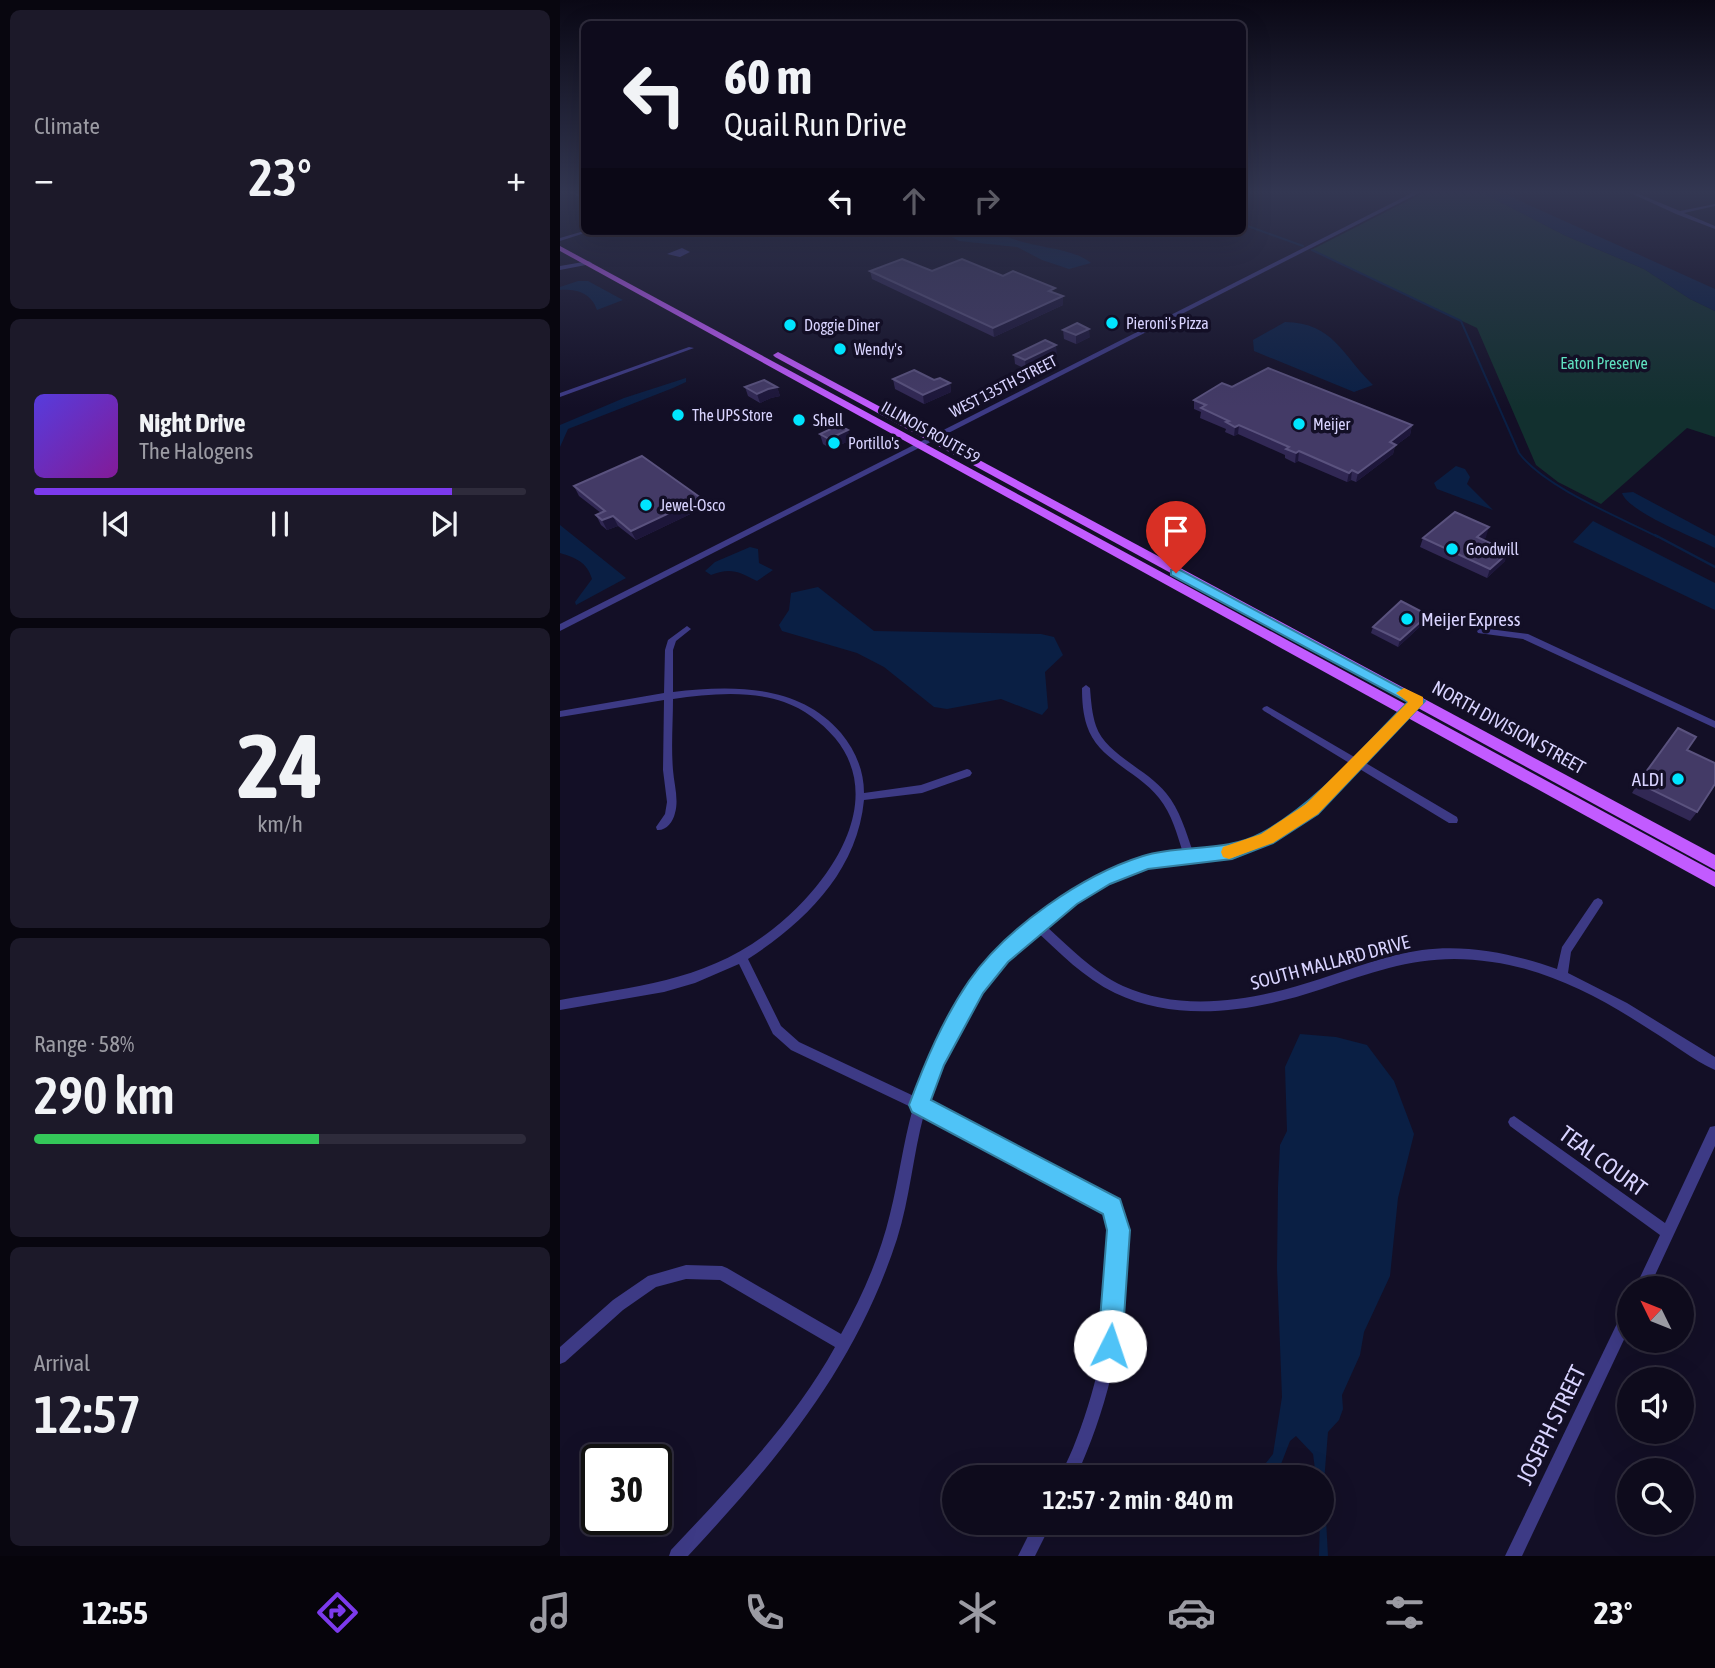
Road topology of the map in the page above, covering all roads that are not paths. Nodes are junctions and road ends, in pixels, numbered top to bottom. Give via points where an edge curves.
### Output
1 (574, 263) edge
2 (589, 263) joint
3 (605, 263) edge
4 (1279, 263) edge
5 (571, 265) junction
6 (560, 268) edge
7 (683, 303) junction
8 (668, 306) junction
9 (691, 348) dead end
10 (560, 395) edge
11 (933, 439) junction
12 (920, 446) junction
13 (1116, 553) junction
14 (1147, 557) junction
15 (560, 628) edge
16 (687, 629) dead end
17 (1283, 629) joint
18 (1481, 631) dead end
19 (1287, 644) joint
20 (1086, 688) dead end
21 (669, 696) junction
22 (1413, 705) junction
23 (1267, 709) dead end
24 (560, 714) edge
25 (1715, 725) edge
26 (1357, 762) junction
27 (967, 773) dead end
28 (860, 797) junction
29 (1454, 820) dead end
30 (661, 827) dead end
31 (1189, 857) junction
32 (1715, 863) edge
33 (1715, 880) edge
34 (1598, 903) dead end
35 (1037, 925) junction
36 (741, 957) junction
37 (1562, 974) junction
38 (560, 1005) edge
39 (1715, 1064) edge
40 (919, 1105) junction
41 (1514, 1122) dead end
42 (1715, 1132) edge
43 (1668, 1233) junction
44 (1648, 1276) edge
45 (1617, 1339) edge
46 (845, 1344) junction
47 (560, 1357) edge
48 (1073, 1465) edge
49 (1037, 1535) edge
50 (677, 1556) edge
51 (1026, 1556) edge
52 (1513, 1556) edge

1 - 5 street
2 - 5 street
2 - 8 main road, ILLINOIS ROUTE 59
3 - 7 main road, ILLINOIS ROUTE 59
4 - 11 street, WEST 135TH STREET
5 - 6 street
7 - 8 main road
7 - 11 main road, ILLINOIS ROUTE 59
8 - 12 main road, ILLINOIS ROUTE 59
9 - 10 street
11 - 12 street, WEST 135TH STREET
11 - 14 main road, ILLINOIS ROUTE 59
12 - 13 main road, ILLINOIS ROUTE 59
12 - 15 street, WEST 135TH STREET
13 - 14 main road
13 - 19 main road, ILLINOIS ROUTE 59
14 - 17 main road, ILLINOIS ROUTE 59
16 - 21 street via 672,640 669,650
17 - 22 main road, NORTH DIVISION STREET
18 - 25 street via 1525,636
19 - 22 main road, NORTH DIVISION STREET
20 - 31 street via 1086,716 1094,737 1157,789 1177,819
21 - 24 street
21 - 28 street via 743,691 799,704 836,732 849,749
21 - 30 street via 672,802
22 - 26 street
22 - 32 main road, NORTH DIVISION STREET
22 - 33 main road, NORTH DIVISION STREET
23 - 26 street
26 - 29 street
26 - 31 street via 1312,809 1267,839 1232,852
27 - 28 street via 922,789
28 - 36 street via 855,826 835,873 791,921
31 - 35 street via 1147,862 1103,878
34 - 37 street via 1566,951
35 - 37 street, SOUTH MALLARD DRIVE via 1094,975 1155,1003 1201,1007 1244,1003 1286,995 1368,965 1413,955 1456,953
35 - 40 street via 976,987 935,1060
36 - 38 street via 667,987
36 - 40 street via 777,1030 795,1046
37 - 39 street, SOUTH MALLARD DRIVE via 1594,988
40 - 46 street via 893,1228
40 - 48 street via 1112,1207 1119,1230 1110,1346 1095,1412
41 - 43 street, TEAL COURT
42 - 43 street
43 - 44 street
45 - 52 street, JOSEPH STREET
46 - 47 street via 722,1273 686,1272 653,1281 635,1293
46 - 50 street via 797,1420
49 - 51 street

